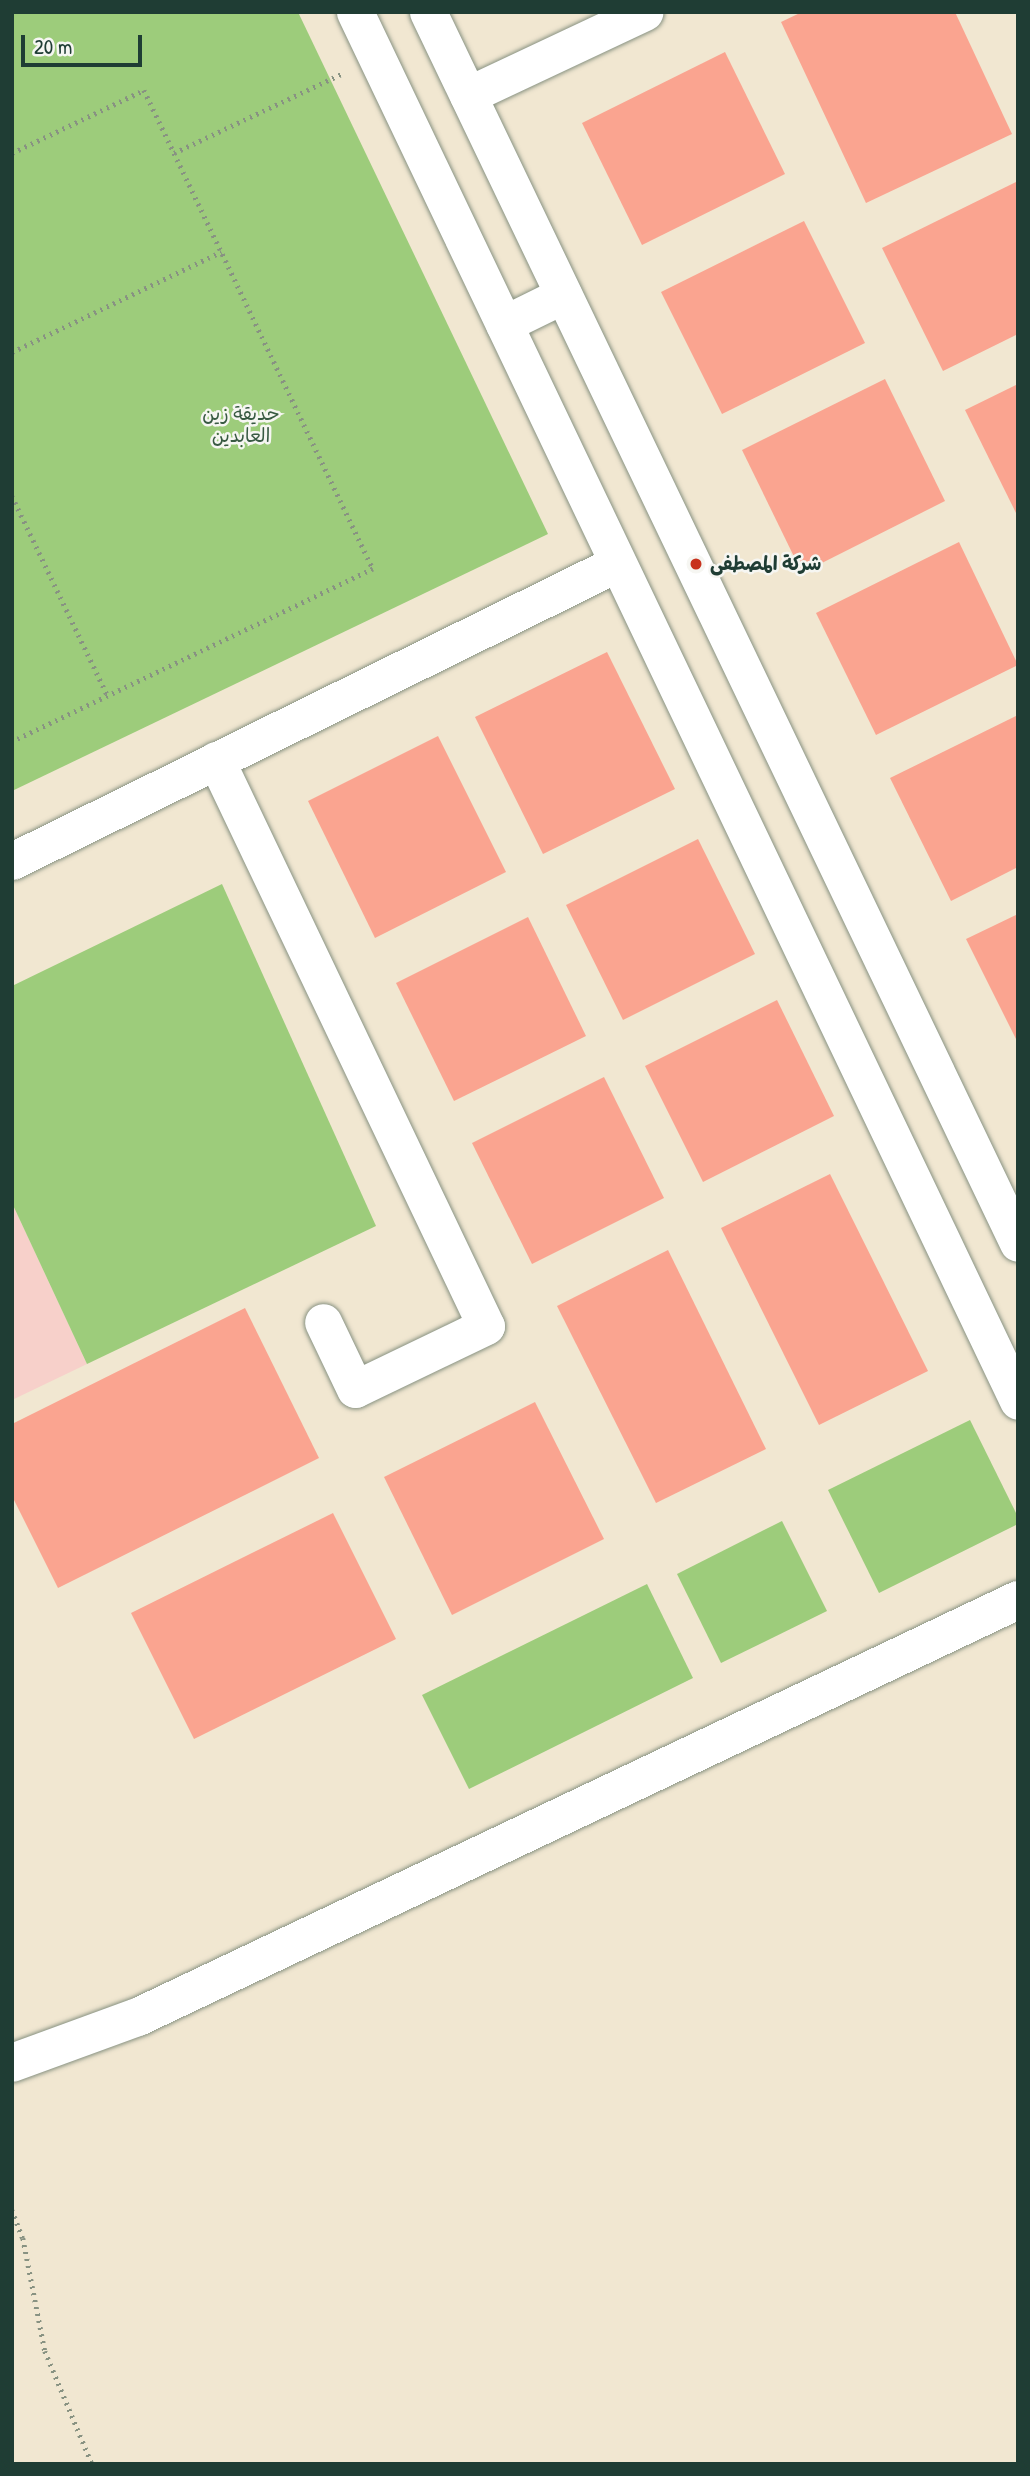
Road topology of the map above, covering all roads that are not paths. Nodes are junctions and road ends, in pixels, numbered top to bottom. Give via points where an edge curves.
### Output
1 (355, 12) edge
2 (428, 12) edge
3 (644, 12) edge
4 (468, 95) junction
5 (564, 295) junction
6 (504, 324) junction
7 (618, 563) junction
8 (216, 760) junction
9 (12, 860) edge
10 (1018, 1243) edge
11 (323, 1322) dead end
12 (1018, 1401) edge
13 (1018, 1601) edge
14 (12, 2063) edge

1 - 6 street
2 - 4 street
3 - 4 street
4 - 5 street
5 - 6 street
5 - 10 street
6 - 7 street
7 - 8 street
7 - 12 street
8 - 9 street
8 - 11 street via 486,1326 355,1389
13 - 14 street via 138,2017

